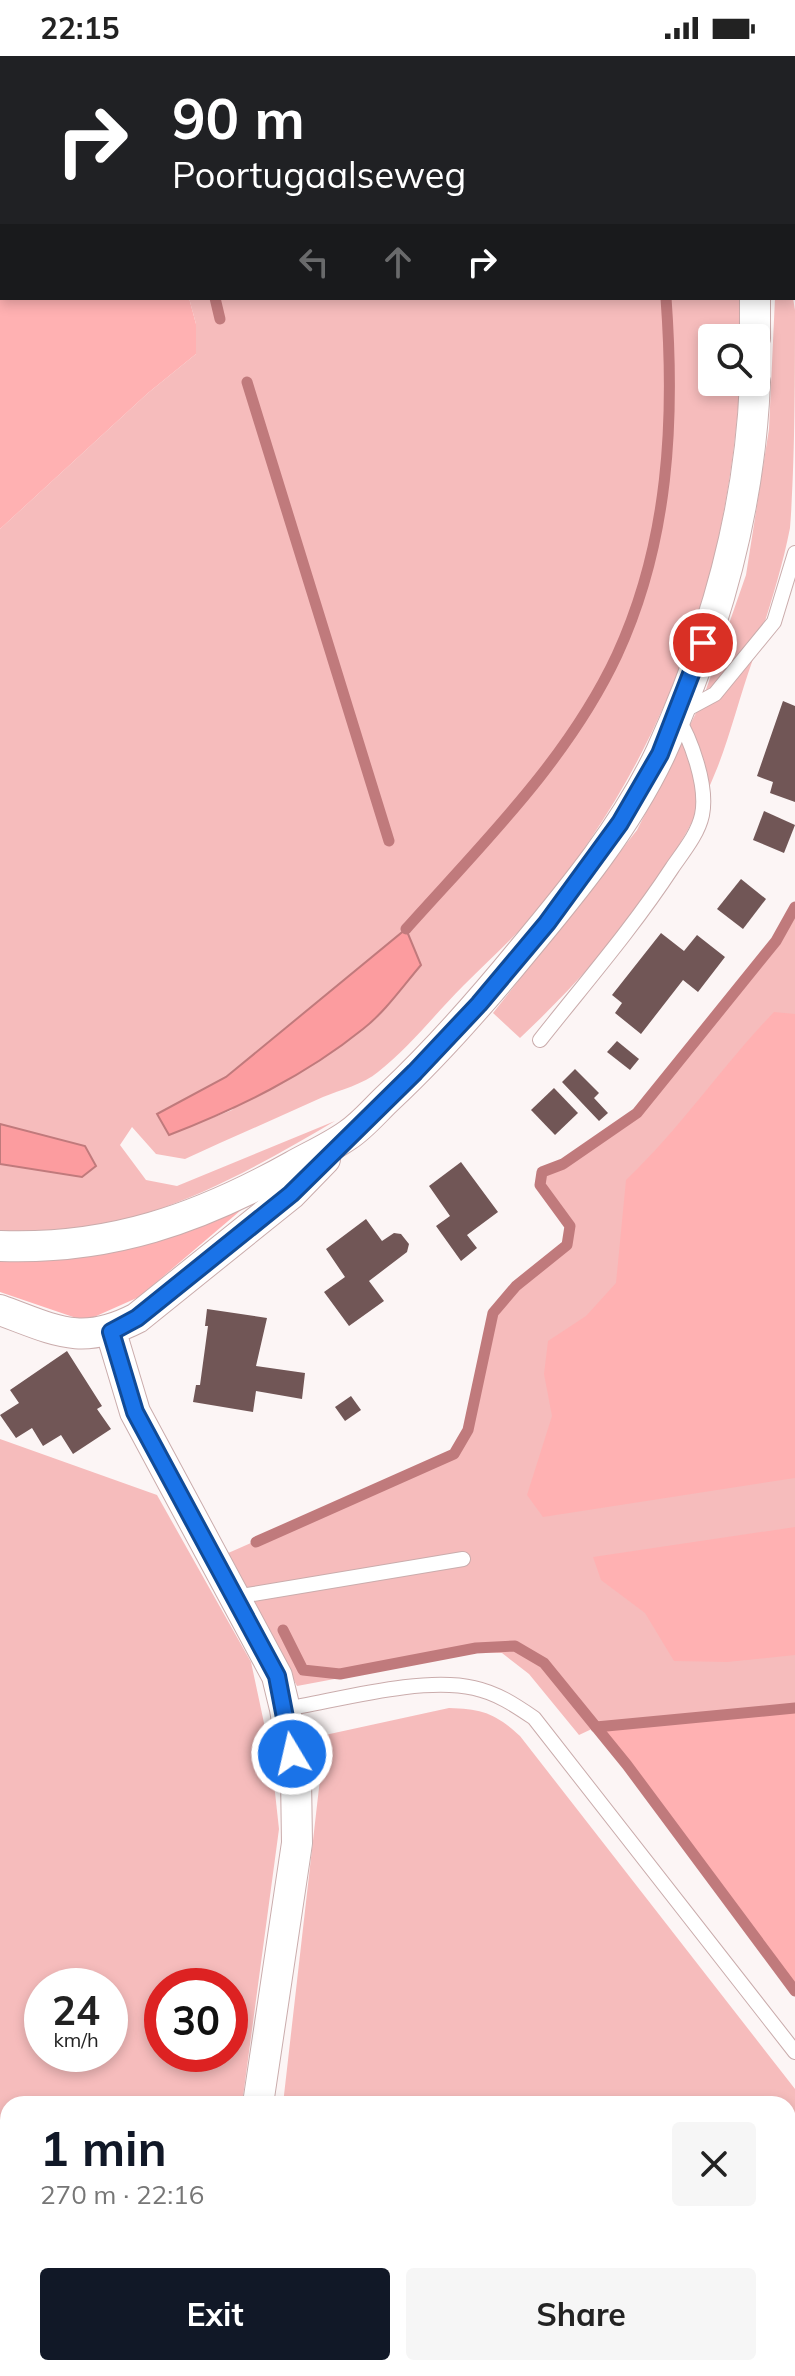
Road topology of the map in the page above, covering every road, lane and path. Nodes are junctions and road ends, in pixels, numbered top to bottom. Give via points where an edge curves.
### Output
1 (755, 300) edge
2 (755, 324) edge
3 (754, 396) edge
4 (795, 553) edge
5 (676, 715) junction
6 (540, 1040) dead end
7 (349, 1135) junction
8 (0, 1246) edge
9 (0, 1310) edge
10 (111, 1332) junction
11 (463, 1559) dead end
12 (235, 1597) junction
13 (285, 1709) junction
14 (795, 2052) edge
15 (259, 2096) edge

1 - 2 street
3 - 5 street via 741,514 723,583
4 - 5 lane via 774,622 715,694
5 - 6 lane via 692,740 700,785 703,814 693,838 646,908
5 - 7 street via 620,823 547,923 458,1027
7 - 8 street via 173,1224 108,1240 42,1248
7 - 10 street via 291,1194 137,1318
9 - 10 street via 61,1332
10 - 12 street via 135,1412
11 - 12 lane
12 - 13 street via 277,1676
13 - 14 lane via 426,1684 473,1687 506,1699 534,1718
13 - 15 street via 296,1777 297,1843

